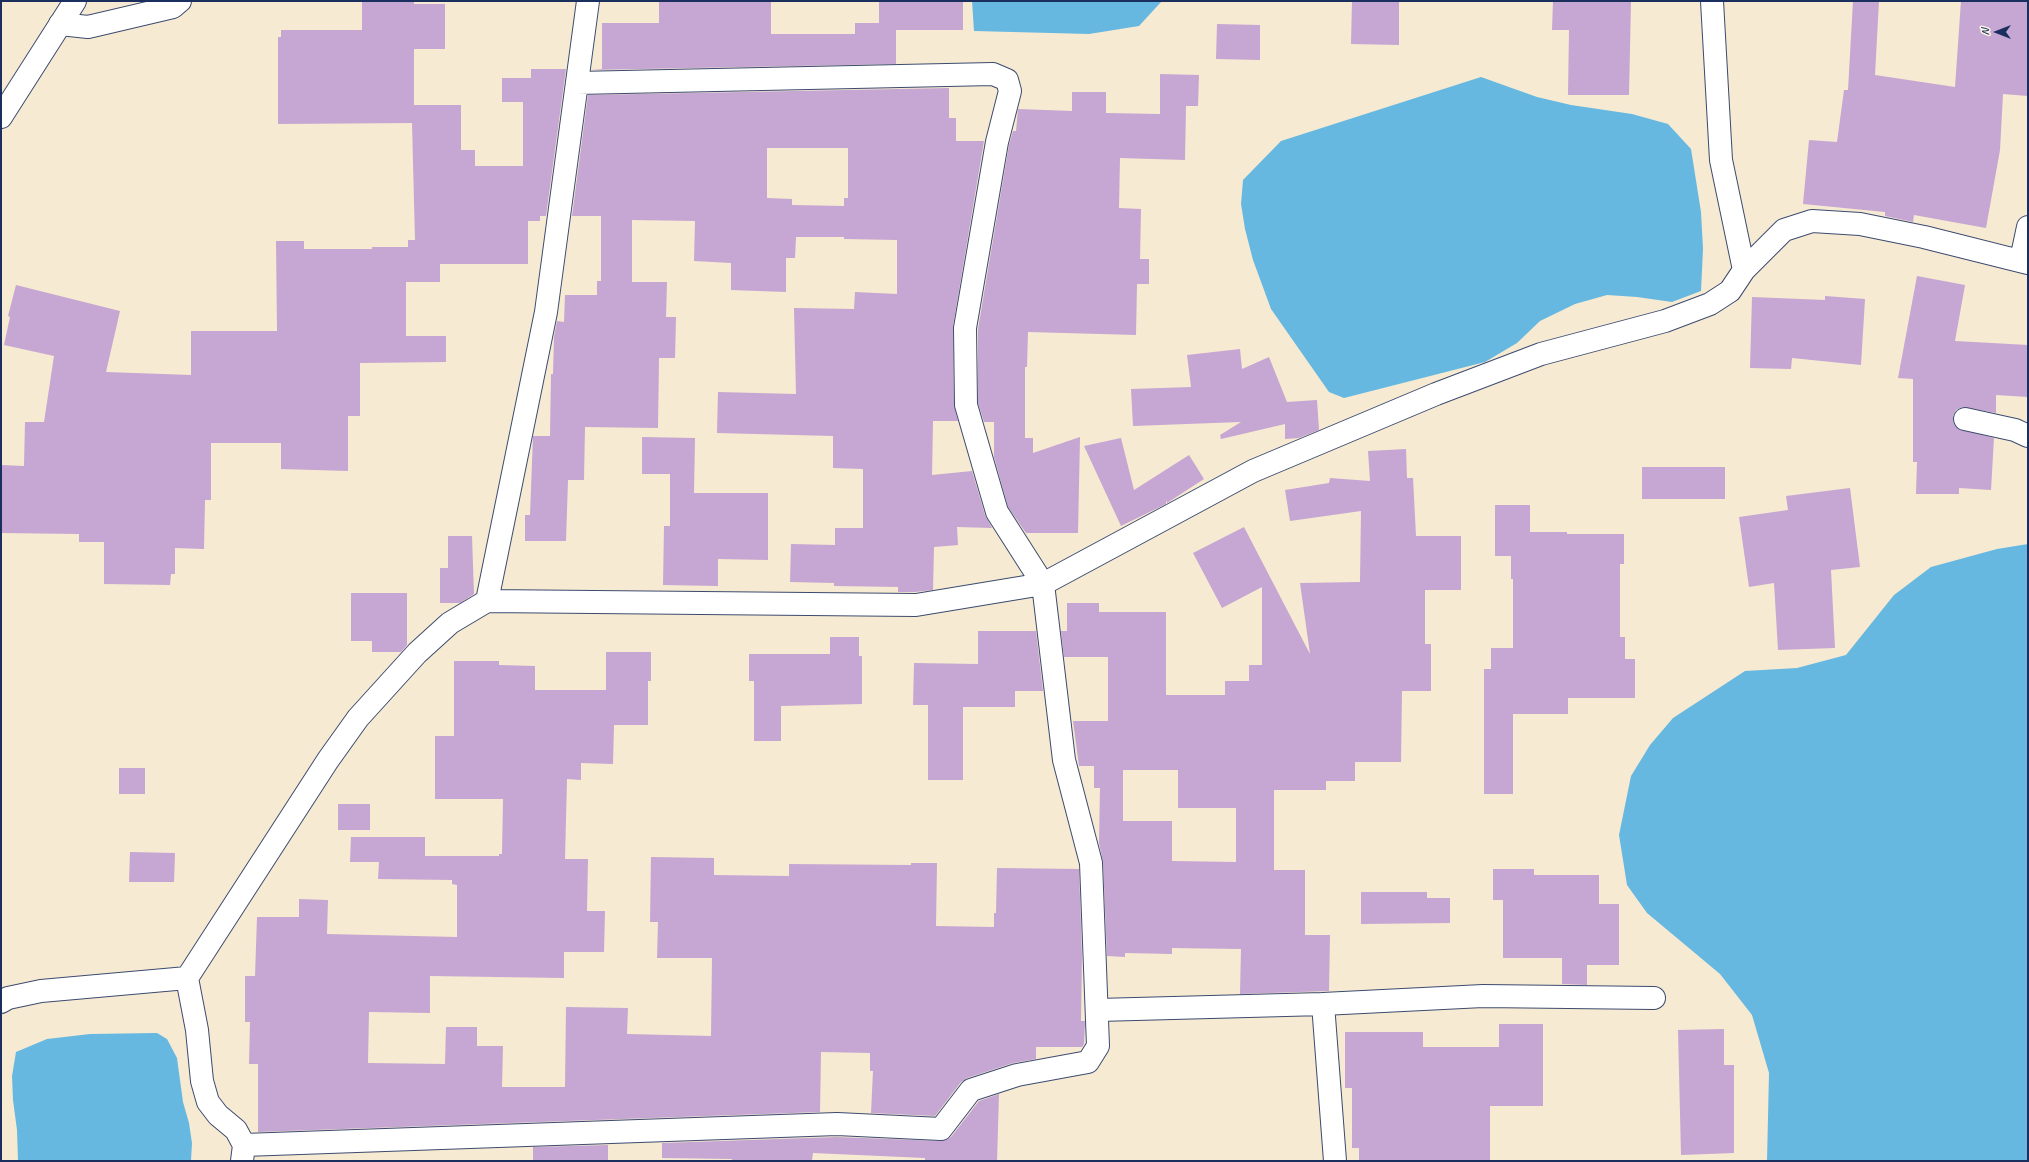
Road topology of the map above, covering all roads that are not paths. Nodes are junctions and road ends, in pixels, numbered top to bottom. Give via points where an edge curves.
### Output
1 (75, 1) edge
2 (180, 1) edge
3 (588, 1) edge
4 (1712, 1) edge
5 (60, 24) junction
6 (577, 84) junction
7 (1, 117) edge
8 (2028, 227) edge
9 (2025, 262) edge
10 (1744, 270) junction
11 (1965, 419) dead end
12 (2028, 436) edge
13 (1044, 584) junction
14 (488, 601) junction
15 (187, 978) junction
16 (1654, 998) dead end
17 (1, 1002) edge
18 (1323, 1004) junction
19 (1098, 1010) junction
20 (243, 1153) edge
21 (1335, 1161) edge

1 - 5 street
2 - 5 street via 172,7 88,27
3 - 6 street
4 - 10 street via 1722,160
5 - 7 street
6 - 13 street via 993,74 1007,80 1010,91 998,142 965,328 966,405 998,512
6 - 14 street via 546,312
8 - 9 street
9 - 10 street via 1924,236 1860,224 1812,221 1784,230
10 - 13 street via 1730,291 1710,304 1665,321 1541,354 1436,394 1253,471
11 - 12 street via 2015,430
13 - 14 street via 916,605
13 - 19 street via 1064,760 1091,863
14 - 15 street via 450,623 417,653 358,718
15 - 17 street via 42,991 8,998
15 - 20 street via 197,1030 202,1081 208,1102 218,1116 236,1130
16 - 18 street via 1483,996
18 - 19 street
18 - 21 street
19 - 20 street via 1098,1046 1088,1062 1017,1075 971,1090 941,1129 837,1124

